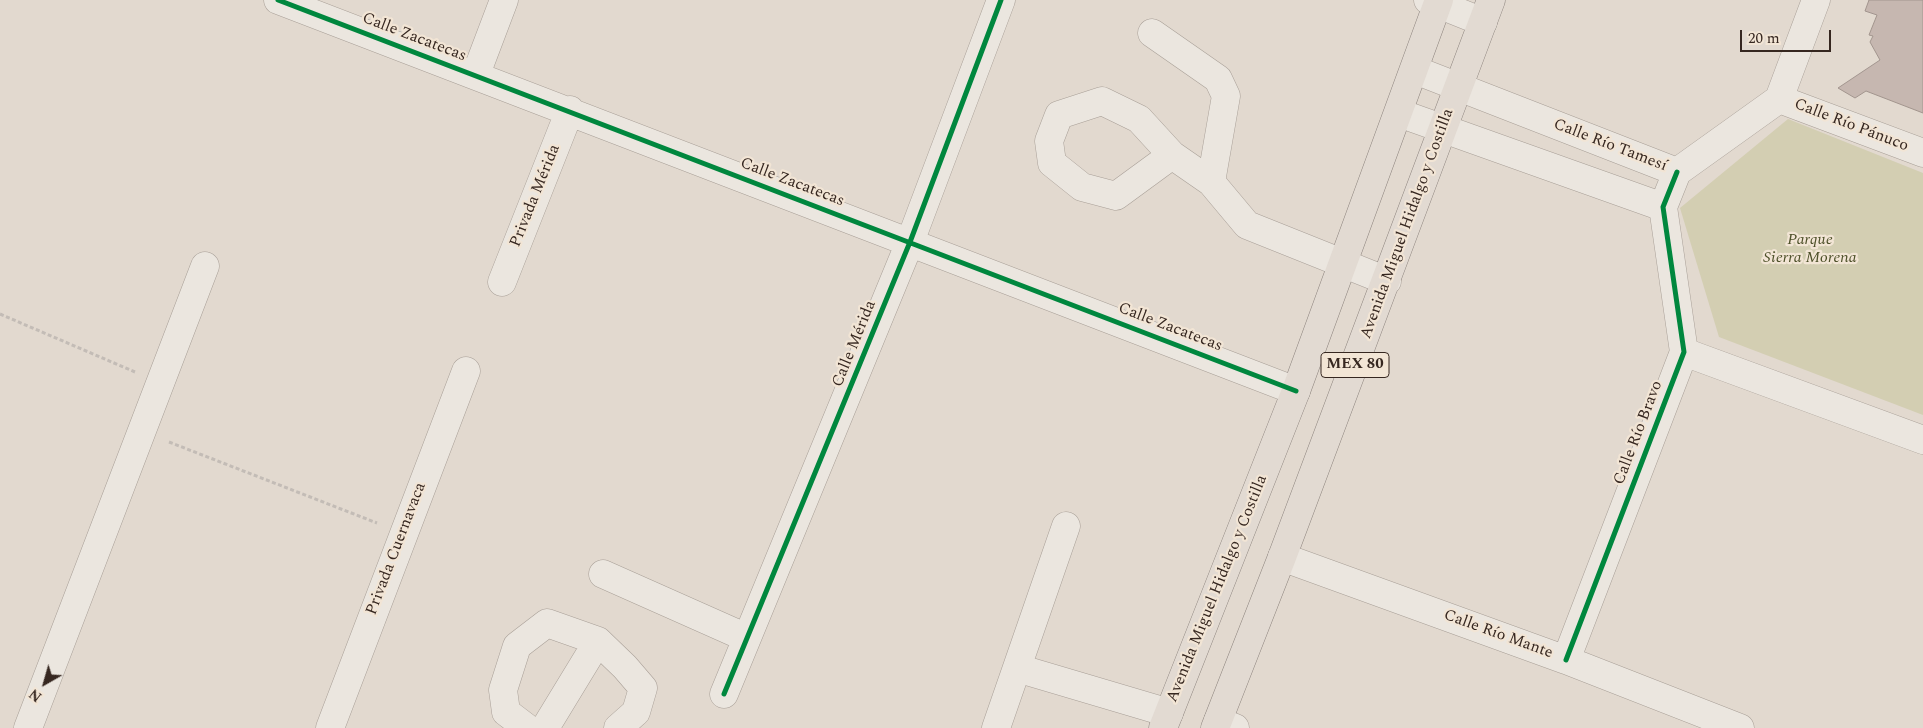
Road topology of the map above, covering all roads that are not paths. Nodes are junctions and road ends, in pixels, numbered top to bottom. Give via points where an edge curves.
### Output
1 (278, 0) edge
2 (504, 0) edge
3 (1001, 0) edge
4 (1816, 0) edge
5 (1435, 1) edge
6 (1487, 11) edge
7 (1152, 33) dead end
8 (1415, 70) junction
9 (476, 74) junction
10 (1458, 88) junction
11 (1779, 98) junction
12 (570, 110) junction
13 (1399, 113) junction
14 (1444, 130) junction
15 (1923, 153) edge
16 (1172, 155) dead end
17 (1677, 172) junction
18 (1211, 182) junction
19 (1663, 207) junction
20 (910, 242) junction
21 (1343, 264) junction
22 (205, 266) dead end
23 (1387, 281) junction
24 (502, 282) dead end
25 (1684, 352) junction
26 (466, 371) dead end
27 (1296, 391) junction
28 (1923, 440) edge
29 (1066, 526) dead end
30 (1282, 558) junction
31 (602, 574) dead end
32 (746, 638) junction
33 (598, 641) junction
34 (1566, 660) junction
35 (1017, 668) junction
36 (724, 694) dead end
37 (1166, 720) edge
38 (1222, 726) edge
39 (28, 728) edge
40 (330, 728) edge
41 (526, 728) edge
42 (545, 728) edge
43 (618, 728) edge
44 (996, 728) edge
45 (1740, 728) edge

1 - 9 street, Calle Zacatecas
2 - 9 street
3 - 20 street, Calle Mérida
4 - 11 street
5 - 6 street
5 - 8 main road, Avenida Miguel Hidalgo y Costilla / MEX 80
6 - 10 main road, Avenida Miguel Hidalgo y Costilla / MEX 80
7 - 18 street via 1218,78 1226,96
8 - 10 street, Calle Río Tamesí
8 - 13 main road, Avenida Miguel Hidalgo y Costilla / MEX 80
9 - 12 street, Calle Zacatecas
10 - 14 main road, Avenida Miguel Hidalgo y Costilla / MEX 80
10 - 17 street, Calle Río Tamesí
11 - 15 street, Calle Río Pánuco
11 - 17 street
12 - 20 street, Calle Zacatecas
12 - 24 street, Privada Mérida
13 - 14 street
13 - 21 main road, Avenida Miguel Hidalgo y Costilla / MEX 80
14 - 19 street
14 - 23 main road, Avenida Miguel Hidalgo y Costilla / MEX 80
16 - 18 street
17 - 19 street, Calle Río Tamesí
18 - 21 street via 1248,225
19 - 25 street, Calle Río Bravo
20 - 27 street, Calle Zacatecas
20 - 32 street, Calle Mérida
21 - 23 street
21 - 27 main road, Avenida Miguel Hidalgo y Costilla / MEX 80
22 - 39 street
23 - 30 main road, Avenida Miguel Hidalgo y Costilla / MEX 80
25 - 28 street
25 - 34 street, Calle Río Bravo
26 - 40 street, Privada Cuernavaca
27 - 37 main road, Avenida Miguel Hidalgo y Costilla / MEX 80
29 - 35 street
30 - 34 street, Calle Río Mante
30 - 38 main road, Avenida Miguel Hidalgo y Costilla / MEX 80
31 - 32 street
32 - 36 street, Calle Mérida
33 - 41 street via 547,623 517,646 503,690 506,712
33 - 42 street
33 - 43 street via 643,688 636,712
34 - 45 street, Calle Río Mante
35 - 37 street
35 - 44 street

